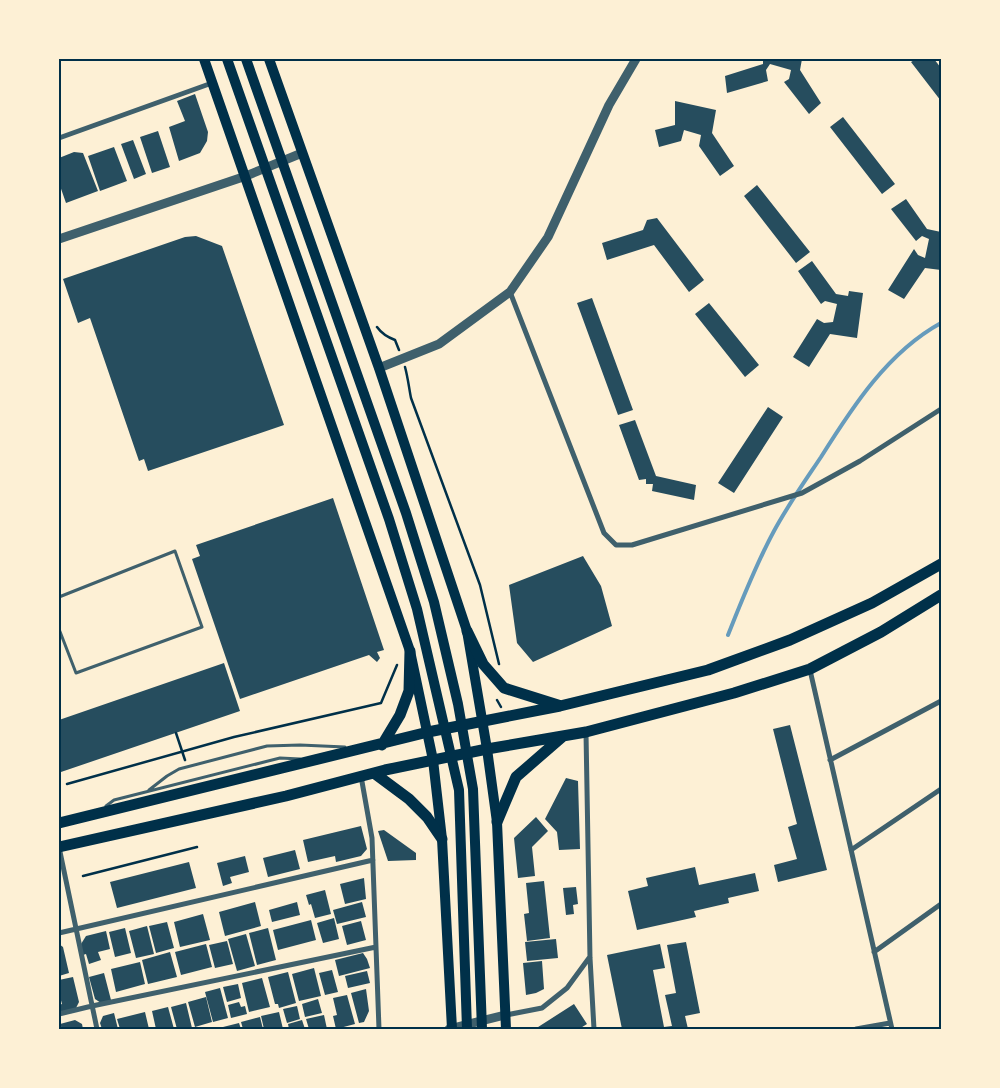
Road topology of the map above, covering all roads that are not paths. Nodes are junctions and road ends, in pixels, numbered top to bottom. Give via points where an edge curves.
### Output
1 (204, 59) edge
2 (227, 59) edge
3 (246, 59) edge
4 (269, 59) edge
5 (636, 59) edge
6 (212, 82) junction
7 (59, 138) edge
8 (302, 153) junction
9 (246, 176) junction
10 (59, 239) edge
11 (510, 292) junction
12 (379, 368) junction
13 (941, 409) edge
14 (941, 564) edge
15 (941, 596) edge
16 (59, 597) edge
17 (59, 629) edge
18 (467, 631) junction
19 (410, 651) junction
20 (810, 669) junction
21 (941, 701) edge
22 (560, 706) junction
23 (483, 721) junction
24 (428, 732) junction
25 (586, 732) junction
26 (562, 736) junction
27 (382, 744) junction
28 (363, 748) junction
29 (487, 750) junction
30 (318, 759) junction
31 (432, 760) junction
32 (830, 760) junction
33 (374, 773) junction
34 (360, 776) junction
35 (941, 789) edge
36 (146, 792) junction
37 (96, 814) junction
38 (497, 822) junction
39 (59, 823) edge
40 (442, 839) junction
41 (59, 846) edge
42 (851, 850) junction
43 (373, 860) junction
44 (941, 904) edge
45 (76, 929) junction
46 (59, 933) edge
47 (376, 947) junction
48 (874, 952) junction
49 (590, 958) junction
50 (92, 1006) junction
51 (59, 1014) edge
52 (505, 1015) junction
53 (890, 1023) junction
54 (97, 1029) edge
55 (380, 1029) edge
56 (451, 1029) edge
57 (467, 1029) edge
58 (482, 1029) edge
59 (506, 1029) edge
60 (594, 1029) edge
61 (856, 1029) edge
62 (892, 1029) edge

1 - 6 main road
2 - 57 main road via 389,519 417,609 458,790
3 - 58 main road via 406,513 434,602 458,704 473,789
4 - 8 main road
5 - 11 street via 609,105 548,237
6 - 7 street
6 - 9 main road
8 - 9 street
8 - 12 main road
9 - 10 street
9 - 19 main road
11 - 12 street via 438,344
11 - 13 street via 604,533 616,545 632,545 802,493 860,461
12 - 18 main road
14 - 22 main road via 872,603 790,640 708,670
15 - 20 main road
16 - 17 lane via 175,551 202,627 76,673
18 - 22 main road via 483,664 504,688
18 - 23 main road
19 - 24 main road
19 - 27 main road via 410,691
20 - 25 main road via 734,693
20 - 32 street
21 - 32 street
22 - 23 main road
23 - 24 main road
23 - 29 main road
24 - 27 main road
24 - 31 main road
25 - 26 main road
25 - 49 street
26 - 29 main road
26 - 38 main road via 516,777
27 - 28 main road
28 - 30 main road
28 - 36 lane via 267,746 179,769
29 - 31 main road
29 - 38 main road
30 - 36 lane via 280,758
30 - 37 main road
31 - 33 main road
31 - 40 main road
32 - 42 street
33 - 34 main road
33 - 40 main road via 428,817
34 - 41 main road
34 - 43 street
35 - 42 street
36 - 37 lane via 114,800
37 - 39 main road
38 - 52 main road
40 - 56 main road
41 - 45 street
42 - 48 street
43 - 45 street
43 - 47 street
44 - 48 street
45 - 46 street
45 - 50 street
47 - 50 street
47 - 55 street
48 - 53 street
49 - 52 street via 568,988 542,1008
49 - 60 street
50 - 51 street
50 - 54 street
52 - 56 street
52 - 59 main road
53 - 61 street
53 - 62 street

